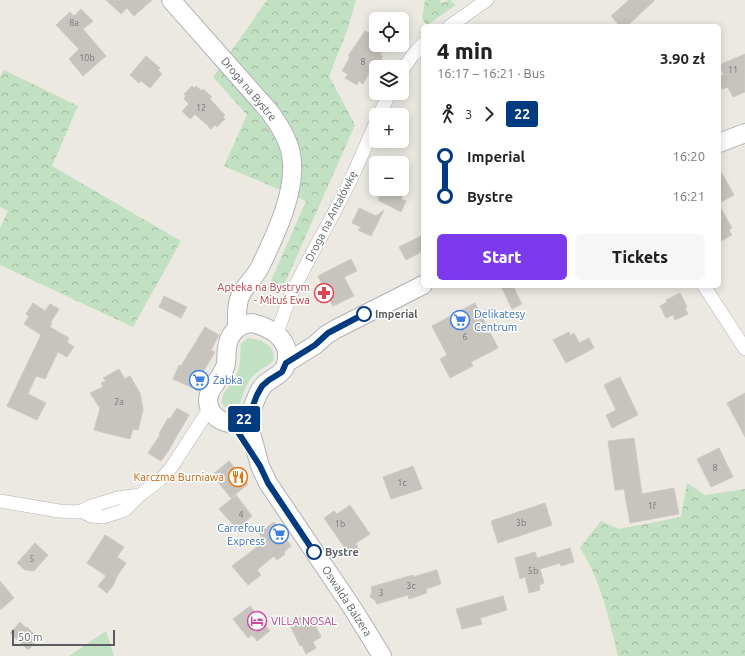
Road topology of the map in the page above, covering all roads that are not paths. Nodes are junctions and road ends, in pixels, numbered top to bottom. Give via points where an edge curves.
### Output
1 (171, 0) edge
2 (487, 0) edge
3 (453, 24) edge
4 (421, 46) edge
5 (409, 60) edge
6 (745, 133) edge
7 (369, 138) edge
8 (721, 142) edge
9 (251, 281) junction
10 (421, 285) edge
11 (705, 288) edge
12 (237, 328) junction
13 (270, 332) junction
14 (326, 335) junction
15 (745, 349) edge
16 (286, 363) junction
17 (209, 406) junction
18 (233, 420) junction
19 (184, 449) junction
20 (0, 502) edge
21 (382, 656) edge

1 - 9 street, Droga na Bystre via 269,110 290,149 293,170 289,195 260,268
2 - 3 street
4 - 5 street
6 - 8 street
7 - 13 street, Droga na Antałówkę via 343,196 285,309
9 - 12 street, Droga na Bystre via 240,296
9 - 13 street, Droga na Bystre via 250,310
10 - 14 street
11 - 15 street
12 - 13 street via 246,324
12 - 17 street via 229,339 225,367 210,391
13 - 14 street via 306,341
13 - 16 street, Droga na Bystre via 287,354
14 - 16 street
16 - 18 street via 282,372 262,386 251,412
17 - 18 street, Oswalda Balzera via 213,414
17 - 19 street
18 - 19 street via 202,432
18 - 21 street, Oswalda Balzera via 268,483
19 - 20 street via 161,479 140,495 118,498 81,511 59,511

